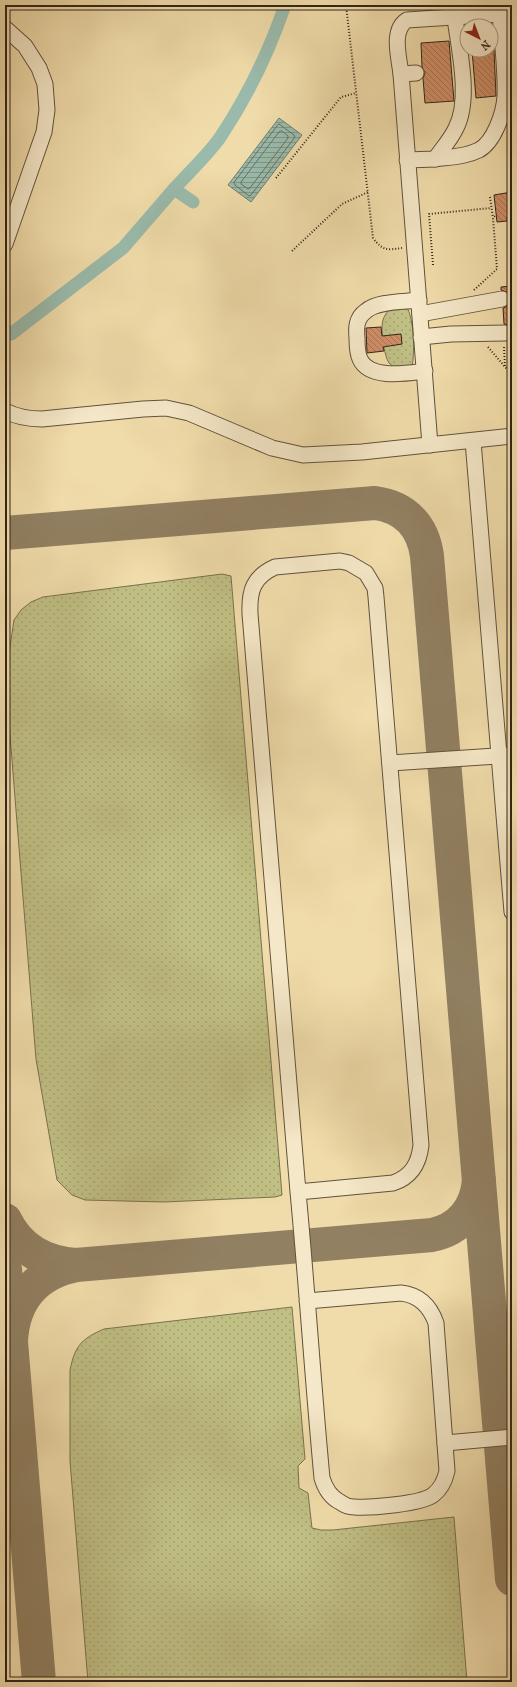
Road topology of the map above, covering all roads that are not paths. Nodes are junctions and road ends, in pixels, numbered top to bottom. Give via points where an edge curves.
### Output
1 (506, 14) edge
2 (455, 18) junction
3 (5, 28) edge
4 (508, 78) edge
5 (435, 159) junction
6 (407, 160) junction
7 (5, 244) edge
8 (502, 299) dead end
9 (419, 307) junction
10 (505, 333) dead end
11 (422, 337) junction
12 (425, 371) junction
13 (5, 411) edge
14 (512, 436) edge
15 (473, 441) junction
16 (430, 445) junction
17 (505, 755) edge
18 (390, 763) junction
19 (512, 912) edge
20 (298, 1192) junction
21 (307, 1301) junction
22 (512, 1437) edge
23 (445, 1443) junction

1 - 2 lane
1 - 4 lane
2 - 5 lane via 463,85 461,115 456,128
2 - 6 lane via 407,20 402,23 397,33 408,74
3 - 7 lane via 25,46 39,68 45,84 48,110 44,132
4 - 5 lane via 499,122 493,136 481,149 465,156
5 - 6 lane
6 - 9 lane
8 - 9 lane
9 - 11 lane
9 - 12 lane via 376,305 366,310 356,326 358,352 360,360 375,371 399,374
10 - 11 lane
11 - 12 lane
12 - 16 lane
13 - 16 lane via 13,415 42,419 166,408 189,413 272,448 303,455
14 - 15 lane
15 - 16 lane
15 - 17 lane
17 - 18 lane
17 - 19 lane
18 - 20 lane via 421,1145 419,1161 411,1173 393,1183
18 - 20 lane via 376,597 371,580 357,566 340,561 288,565 266,571 252,589 250,614
20 - 21 lane
21 - 23 lane via 401,1293 414,1296 425,1304 436,1323
21 - 23 lane via 322,1478 328,1493 338,1502 355,1507 418,1502 428,1498 439,1489 445,1479
22 - 23 lane

